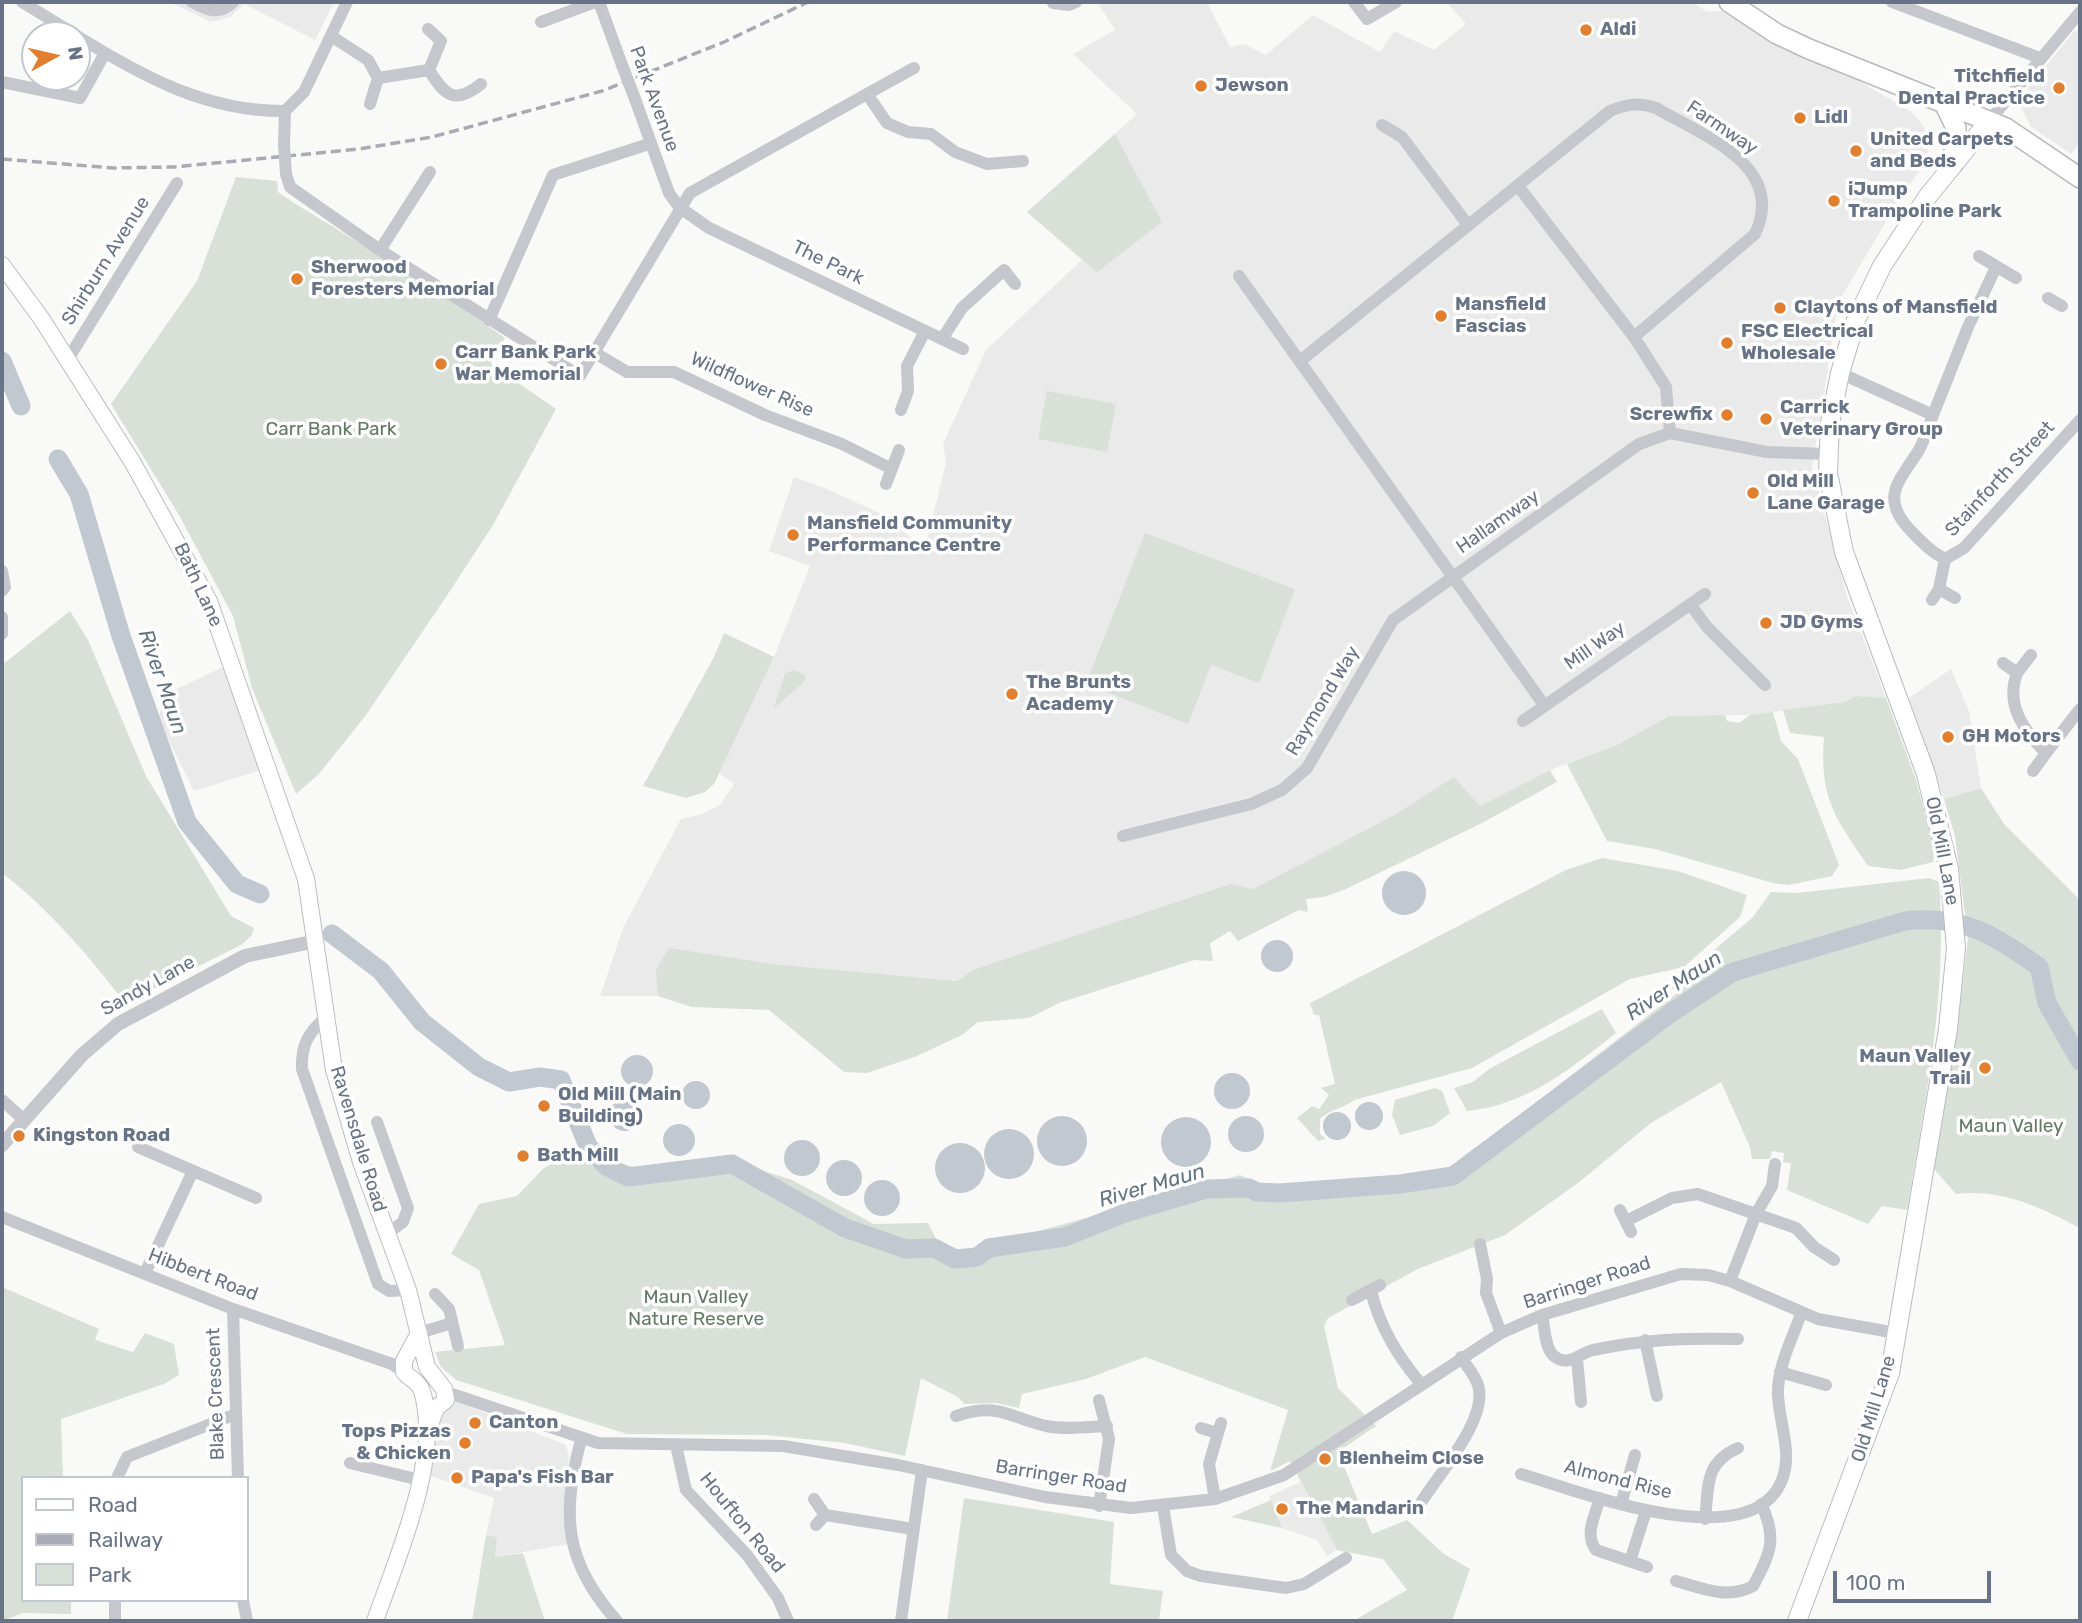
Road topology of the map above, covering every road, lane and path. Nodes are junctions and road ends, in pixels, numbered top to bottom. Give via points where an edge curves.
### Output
1 (22, 2) edge
2 (192, 2) edge
3 (233, 2) edge
4 (347, 2) edge
5 (597, 2) edge
6 (1076, 2) edge
7 (1354, 2) edge
8 (1396, 2) edge
9 (1729, 2) edge
10 (1892, 2) edge
11 (1053, 4) dead end
12 (2080, 12) edge
13 (53, 21) edge
14 (541, 22) dead end
15 (428, 29) dead end
16 (331, 36) junction
17 (91, 44) edge
18 (105, 53) junction
19 (2040, 58) junction
20 (914, 68) dead end
21 (429, 70) junction
22 (378, 78) junction
23 (2, 82) edge
24 (481, 84) dead end
25 (867, 94) junction
26 (1944, 103) junction
27 (370, 104) dead end
28 (285, 111) junction
29 (1989, 121) junction
30 (1382, 125) dead end
31 (649, 144) junction
32 (1023, 161) dead end
33 (1953, 164) junction
34 (430, 172) dead end
35 (2080, 178) edge
36 (177, 183) dead end
37 (1518, 186) junction
38 (680, 206) junction
39 (1468, 225) junction
40 (380, 250) junction
41 (1979, 256) dead end
42 (2, 265) edge
43 (1997, 267) junction
44 (1239, 276) dead end
45 (2016, 278) dead end
46 (1016, 284) dead end
47 (2048, 298) dead end
48 (2062, 306) dead end
49 (489, 320) junction
50 (925, 331) junction
51 (1634, 337) junction
52 (942, 339) junction
53 (963, 349) dead end
54 (595, 353) junction
55 (68, 359) junction
56 (1300, 361) junction
57 (1839, 373) junction
58 (901, 410) dead end
59 (1934, 415) junction
60 (2080, 420) edge
61 (1670, 433) junction
62 (899, 450) dead end
63 (1826, 454) junction
64 (892, 469) junction
65 (886, 484) dead end
66 (1945, 559) junction
67 (2, 571) edge
68 (1455, 576) junction
69 (2, 591) edge
70 (1704, 594) dead end
71 (1955, 598) dead end
72 (1690, 604) junction
73 (2, 617) edge
74 (2, 634) edge
75 (2031, 655) dead end
76 (2003, 663) dead end
77 (2017, 673) junction
78 (1765, 685) dead end
79 (1544, 705) junction
80 (2080, 709) edge
81 (1523, 721) dead end
82 (2046, 753) junction
83 (2033, 771) dead end
84 (1123, 836) dead end
85 (316, 941) junction
86 (326, 1017) junction
87 (2, 1100) edge
88 (24, 1120) junction
89 (377, 1122) dead end
90 (2, 1145) edge
91 (138, 1147) dead end
92 (1775, 1164) dead end
93 (193, 1171) junction
94 (256, 1198) dead end
95 (1756, 1214) junction
96 (2, 1217) edge
97 (1626, 1221) dead end
98 (388, 1233) junction
99 (1480, 1244) dead end
100 (1834, 1260) dead end
101 (145, 1273) junction
102 (1730, 1281) junction
103 (408, 1290) junction
104 (435, 1294) dead end
105 (1352, 1300) dead end
106 (233, 1309) junction
107 (1801, 1314) junction
108 (1542, 1315) junction
109 (452, 1323) junction
110 (419, 1332) junction
111 (1501, 1333) junction
112 (1896, 1333) junction
113 (1738, 1339) dead end
114 (1645, 1340) junction
115 (458, 1346) dead end
116 (1461, 1357) junction
117 (1577, 1359) junction
118 (426, 1363) junction
119 (1780, 1372) junction
120 (1421, 1384) junction
121 (425, 1385) junction
122 (1826, 1385) dead end
123 (1657, 1395) dead end
124 (1099, 1400) dead end
125 (1581, 1402) dead end
126 (236, 1414) junction
127 (965, 1417) dead end
128 (1107, 1426) junction
129 (1201, 1427) dead end
130 (581, 1440) junction
131 (676, 1446) junction
132 (1738, 1448) dead end
133 (1635, 1455) dead end
134 (350, 1463) dead end
135 (922, 1470) junction
136 (118, 1476) edge
137 (238, 1476) edge
138 (420, 1480) junction
139 (1527, 1480) dead end
140 (1417, 1484) dead end
141 (1429, 1489) junction
142 (1600, 1498) junction
143 (814, 1499) dead end
144 (1215, 1499) junction
145 (1422, 1501) dead end
146 (1621, 1504) junction
147 (1761, 1504) junction
148 (1099, 1506) junction
149 (1163, 1506) junction
150 (1646, 1511) junction
151 (1705, 1518) junction
152 (913, 1529) junction
153 (1339, 1558) dead end
154 (1630, 1561) junction
155 (1647, 1567) dead end
156 (1676, 1581) dead end
157 (115, 1602) edge
158 (243, 1602) edge
159 (115, 1621) edge
160 (247, 1621) edge
161 (375, 1621) edge
162 (617, 1621) edge
163 (788, 1621) edge
164 (901, 1621) edge
165 (1797, 1621) edge

1 - 13 street
2 - 3 street via 212,11 224,10
4 - 16 street
5 - 14 street
5 - 31 street, Park Avenue, bridge
6 - 11 street
7 - 8 street via 1367,19
9 - 26 highway via 1787,39
10 - 19 street
12 - 19 street
15 - 21 street via 441,41
16 - 22 street via 368,60
16 - 28 street via 304,92
17 - 18 street
18 - 23 street via 80,98
18 - 28 street via 188,96 249,111
19 - 29 street
20 - 25 street
21 - 22 street
21 - 24 street via 442,91 454,96 469,94
22 - 27 street
25 - 32 street via 887,123 908,132 931,134 956,152 988,164
25 - 38 street via 726,171 690,193
26 - 29 highway
26 - 33 highway via 1956,128
28 - 40 street, bridge via 290,187
29 - 33 main road, Old Mill Lane
29 - 35 highway
30 - 39 street via 1402,136
31 - 38 street, Park Avenue via 668,193
31 - 49 street via 553,175
33 - 57 main road, Old Mill Lane via 1882,266 1856,320
34 - 40 street
36 - 55 street, Shirburn Avenue
37 - 39 street, Farmway
37 - 51 street
37 - 51 street, Farmway via 1610,111 1633,104 1656,108 1750,167 1759,180 1764,209 1755,234
38 - 50 street, The Park via 709,228
38 - 54 street
39 - 56 street, Farmway
40 - 49 street
41 - 43 street
42 - 55 main road, Bath Lane
43 - 45 street
43 - 59 street
44 - 56 street, Hallamway
46 - 52 street via 1004,270 962,308
47 - 48 street
49 - 54 street via 580,376
50 - 52 street, The Park
50 - 58 street via 906,366 908,391
51 - 61 street via 1666,387
52 - 53 street, The Park
54 - 64 street, Wildflower Rise via 628,372 674,372
55 - 85 main road, Bath Lane via 140,474 209,601 306,879
56 - 68 street, Hallamway
57 - 59 street
57 - 63 main road, Old Mill Lane
59 - 66 street via 1894,490 1894,504 1899,518 1933,553
60 - 66 street, Stainforth Street via 1964,548
61 - 63 street via 1767,452
61 - 68 street, Hallamway via 1639,444
62 - 64 street
63 - 112 main road, Old Mill Lane via 1844,552 1926,774 1955,908 1948,1030
64 - 65 street
66 - 71 street via 1935,595
67 - 69 street
68 - 79 street
68 - 84 street, Raymond Way via 1393,621 1307,768 1282,790 1251,804
70 - 72 street, Mill Way
72 - 78 street
72 - 79 street, Mill Way
73 - 74 street
75 - 77 street
76 - 77 street
77 - 82 street via 2012,687 2015,708 2028,735
79 - 81 street, Mill Way
80 - 82 street
82 - 83 street
85 - 86 main road, Ravensdale Road
85 - 88 street, Sandy Lane via 245,956 118,1024 97,1039
86 - 98 main road, Ravensdale Road via 337,1081
86 - 103 street via 310,1031 301,1050 302,1069 378,1284 389,1291
87 - 88 street
88 - 90 street, Sandy Lane
89 - 98 street via 408,1208 403,1222
91 - 93 street
92 - 95 street via 1772,1186
93 - 94 street
93 - 101 street
95 - 97 street via 1698,1194 1682,1194
95 - 100 street via 1796,1228
95 - 102 street
96 - 101 street, Hibbert Road
98 - 103 main road, Ravensdale Road
99 - 111 street via 1488,1279 1486,1293
101 - 106 street, Hibbert Road
102 - 107 street, Barringer Road
102 - 108 street, Barringer Road via 1681,1274
103 - 110 main road, Ravensdale Road
104 - 109 street via 449,1309
105 - 120 street via 1375,1288 1378,1317
106 - 121 street, Hibbert Road
106 - 126 street, Blake Crescent
107 - 112 street, Barringer Road
107 - 119 street
108 - 111 street, Barringer Road
108 - 117 street via 1548,1349 1554,1357
109 - 110 street
109 - 115 street
110 - 118 main road, Ravensdale Road
110 - 121 main road
111 - 116 street, Barringer Road
112 - 165 main road, Old Mill Lane via 1890,1373 1874,1421
113 - 114 street
114 - 117 street via 1588,1351
114 - 123 street
116 - 120 street, Barringer Road
116 - 141 street via 1478,1385 1480,1404 1475,1423
117 - 125 street
118 - 121 main road via 421,1377
118 - 121 main road via 414,1354
119 - 122 street
119 - 147 street via 1784,1474
120 - 144 street, Barringer Road via 1293,1470
121 - 130 street, Barringer Road
121 - 138 main road via 427,1433
124 - 128 street
126 - 136 street via 127,1457
126 - 137 street, Blake Crescent
127 - 128 street via 984,1408 1046,1426
128 - 148 street
129 - 144 street via 1219,1428 1209,1464
130 - 131 street, Barringer Road
130 - 162 street via 572,1475 572,1545 580,1573
131 - 135 street, Barringer Road via 783,1446
131 - 163 street, Houfton Road via 686,1490 747,1555 778,1598
132 - 151 street via 1722,1455 1712,1467
133 - 146 street
134 - 138 street
135 - 148 street, Barringer Road
135 - 152 street
138 - 161 main road
139 - 142 street, Almond Rise
140 - 141 street
141 - 145 street
142 - 146 street, Almond Rise
142 - 154 street via 1589,1534 1591,1544 1596,1550
143 - 152 street via 821,1520
144 - 149 street, Barringer Road
146 - 150 street, Almond Rise
147 - 151 street, Almond Rise via 1720,1518
147 - 156 street via 1772,1539 1753,1586 1727,1594
148 - 149 street, Barringer Road
149 - 153 street via 1171,1555 1187,1571 1201,1576 1286,1588 1304,1584
150 - 151 street, Almond Rise
150 - 154 street
152 - 164 street
154 - 155 street
157 - 159 street
158 - 160 street

